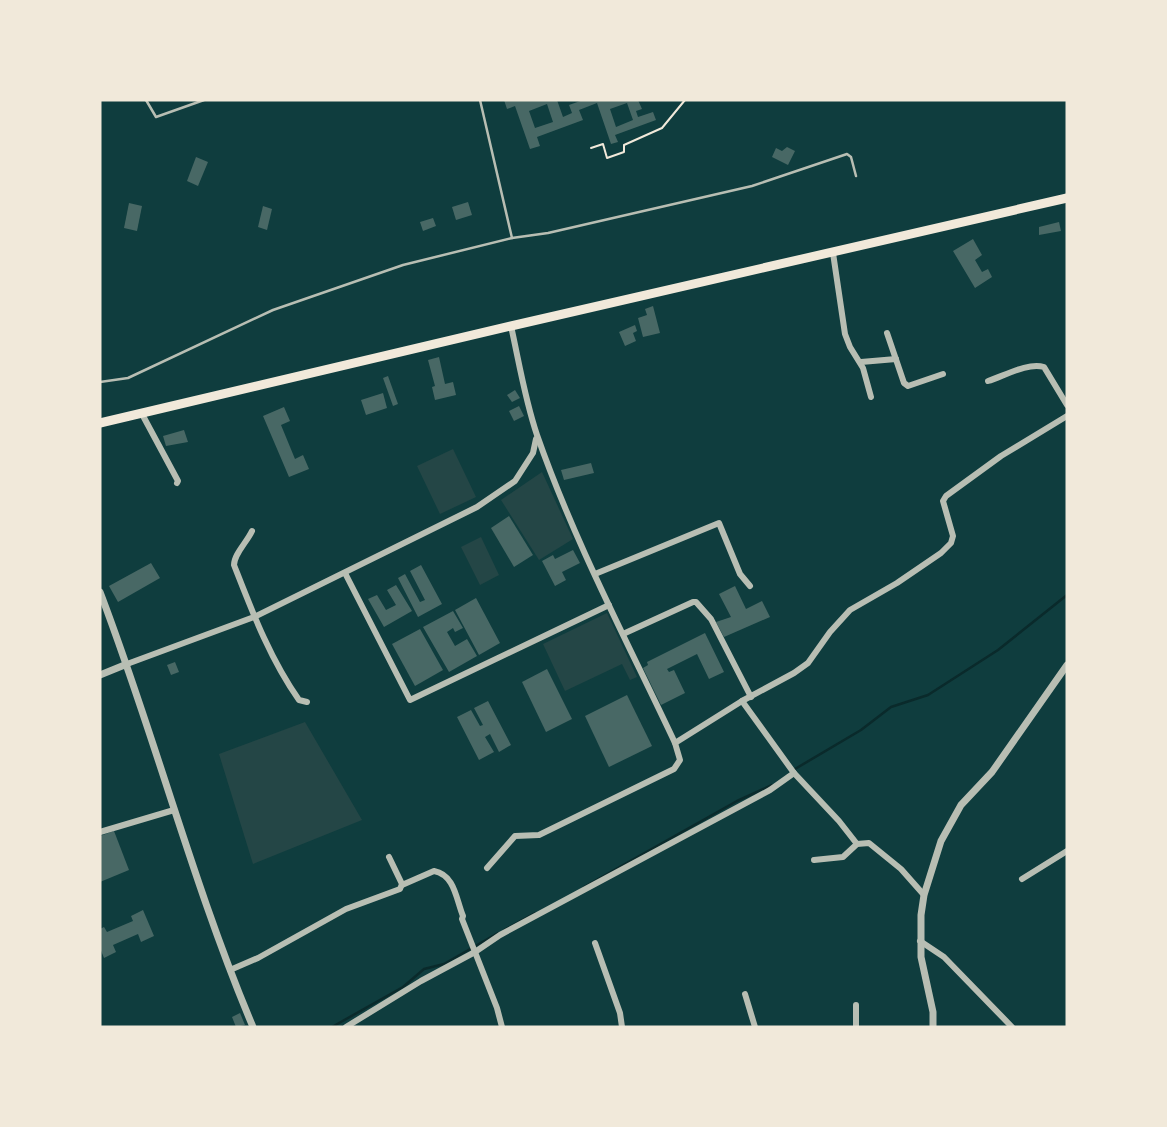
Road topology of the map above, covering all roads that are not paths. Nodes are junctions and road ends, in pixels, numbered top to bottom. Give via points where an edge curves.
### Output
1 (146, 100) edge
2 (204, 100) edge
3 (480, 100) edge
4 (856, 176) dead end
5 (1067, 198) edge
6 (512, 238) junction
7 (834, 253) junction
8 (511, 326) junction
9 (887, 333) dead end
10 (896, 359) junction
11 (860, 362) junction
12 (943, 374) dead end
13 (988, 381) dead end
14 (100, 382) edge
15 (871, 397) dead end
16 (1067, 405) edge
17 (142, 414) junction
18 (1067, 415) edge
19 (100, 424) edge
20 (536, 433) junction
21 (177, 484) dead end
22 (252, 531) dead end
23 (345, 573) junction
24 (595, 574) junction
25 (750, 586) dead end
26 (100, 592) edge
27 (609, 605) junction
28 (254, 617) junction
29 (623, 634) junction
30 (127, 664) junction
31 (1067, 665) edge
32 (100, 675) edge
33 (751, 696) junction
34 (742, 701) junction
35 (307, 702) dead end
36 (675, 743) junction
37 (794, 773) junction
38 (174, 810) junction
39 (100, 832) edge
40 (857, 844) junction
41 (1067, 851) edge
42 (389, 857) dead end
43 (814, 860) dead end
44 (488, 868) dead end
45 (1022, 879) dead end
46 (402, 886) junction
47 (924, 895) junction
48 (920, 941) junction
49 (595, 943) dead end
50 (475, 952) junction
51 (230, 970) junction
52 (745, 994) dead end
53 (856, 1005) dead end
54 (253, 1027) edge
55 (346, 1027) edge
56 (502, 1027) edge
57 (622, 1027) edge
58 (755, 1027) edge
59 (856, 1027) edge
60 (933, 1027) edge
61 (1012, 1027) edge

1 - 2 lane via 156,117
3 - 6 lane
4 - 6 lane via 847,154 764,183
5 - 7 main road
6 - 14 lane via 403,265 273,310 123,380
7 - 8 main road
7 - 11 street via 845,334
8 - 17 main road
8 - 20 street
9 - 10 street
10 - 11 street
10 - 12 street via 908,386
11 - 15 street
13 - 16 street via 1041,366
17 - 19 main road
17 - 21 street
18 - 33 street via 946,496 943,501 953,530 951,543 850,610 808,663
20 - 23 street via 528,463 506,489
20 - 24 street
22 - 28 street via 233,562
23 - 27 street via 410,700
23 - 28 street
24 - 25 street via 719,523 740,574
24 - 27 street
26 - 30 street
27 - 29 street
28 - 30 street
28 - 35 street via 297,697
29 - 33 street via 696,602
29 - 36 street
30 - 32 street
30 - 38 street
31 - 47 street via 992,772 961,805 941,841
33 - 34 street
34 - 36 street
34 - 37 street
36 - 44 street via 680,755 677,767 539,835 515,836
37 - 40 street
37 - 50 street
38 - 39 street
38 - 51 street
40 - 43 street via 843,858
40 - 47 street via 869,843
41 - 45 street
42 - 46 street
46 - 50 street via 434,871 448,877
46 - 51 street via 336,914
47 - 48 street
48 - 60 street
48 - 61 street via 944,957
49 - 57 street
50 - 55 street
50 - 56 street
51 - 54 street
52 - 58 street
53 - 59 street

